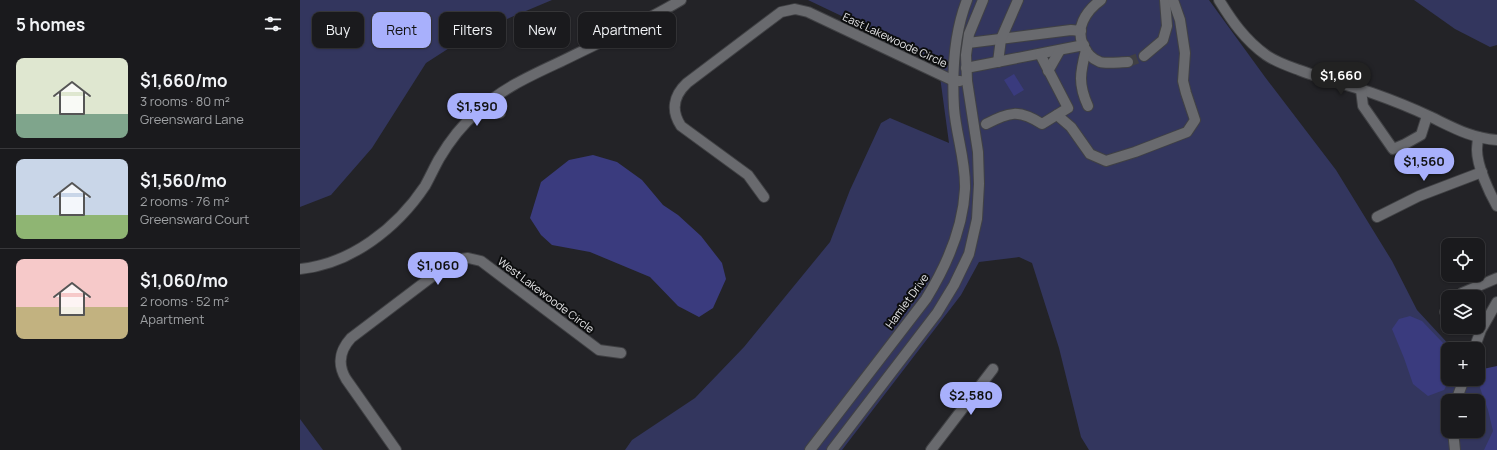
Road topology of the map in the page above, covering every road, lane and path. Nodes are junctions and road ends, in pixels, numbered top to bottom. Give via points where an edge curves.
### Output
1 (681, 0) edge
2 (967, 0) edge
3 (982, 0) edge
4 (1018, 0) edge
5 (1101, 0) edge
6 (1165, 0) edge
7 (1173, 0) edge
8 (1219, 0) edge
9 (1080, 31) junction
10 (1001, 39) junction
11 (968, 43) junction
12 (1085, 48) junction
13 (1060, 50) junction
14 (1040, 54) junction
15 (1144, 56) tunnel mouth
16 (998, 62) junction
17 (1128, 62) tunnel mouth
18 (966, 68) junction
19 (1048, 71) junction
20 (954, 81) junction
21 (967, 81) junction
22 (1361, 90) junction
23 (490, 101) junction
24 (1088, 106) dead end
25 (500, 113) dead end
26 (1057, 115) junction
27 (1427, 116) junction
28 (973, 120) junction
29 (986, 124) junction
30 (976, 135) junction
31 (1478, 137) junction
32 (1497, 140) edge
33 (1482, 172) junction
34 (764, 197) dead end
35 (1497, 206) edge
36 (1377, 217) dead end
37 (300, 269) edge
38 (1497, 278) edge
39 (1469, 290) edge
40 (1497, 302) edge
41 (1477, 342) edge
42 (621, 353) dead end
43 (993, 369) dead end
44 (1454, 438) edge
45 (396, 450) edge
46 (810, 450) edge
47 (832, 450) edge
48 (931, 450) edge
49 (1455, 450) edge

1 - 23 street via 514,84
2 - 20 street, Hamlet Drive via 958,31
3 - 11 street
4 - 10 street
5 - 9 street via 1088,13
6 - 15 street via 1167,26 1163,40
7 - 26 street via 1180,20 1185,53 1183,81 1195,120 1187,132 1106,161 1090,154 1071,127
8 - 22 street via 1244,36 1268,56 1329,81
9 - 10 street
9 - 12 street
10 - 11 street
10 - 16 street
11 - 18 street
12 - 13 street
12 - 17 street via 1092,58 1101,62
12 - 24 street via 1080,74
13 - 14 street
13 - 19 street
14 - 16 street
14 - 19 street
16 - 18 street
18 - 21 street
19 - 26 street via 1068,108
20 - 21 street, East Lakewoode Circle
20 - 34 street, East Lakewoode Circle via 808,12 795,9 782,12 686,83 678,94 674,107 681,126 748,175
20 - 46 street, Hamlet Drive via 954,108 965,188 961,218 952,249 926,299
21 - 28 street
22 - 27 street
22 - 27 street via 1363,106 1393,150 1421,135
23 - 25 street
23 - 37 street via 452,139 426,185 386,230 368,243 335,260
26 - 29 street via 1042,124 1015,113 1007,114
27 - 31 street via 1450,128
28 - 29 street
28 - 30 street
29 - 30 street
30 - 47 street via 979,184 977,219 969,254 937,313
31 - 32 street
31 - 33 street via 1477,150
33 - 35 street
33 - 36 street via 1420,196
38 - 39 street
40 - 41 street
42 - 45 street, West Lakewoode Circle via 599,350 481,261 468,258 454,260 351,338 341,355 343,374
43 - 48 street
44 - 49 street

